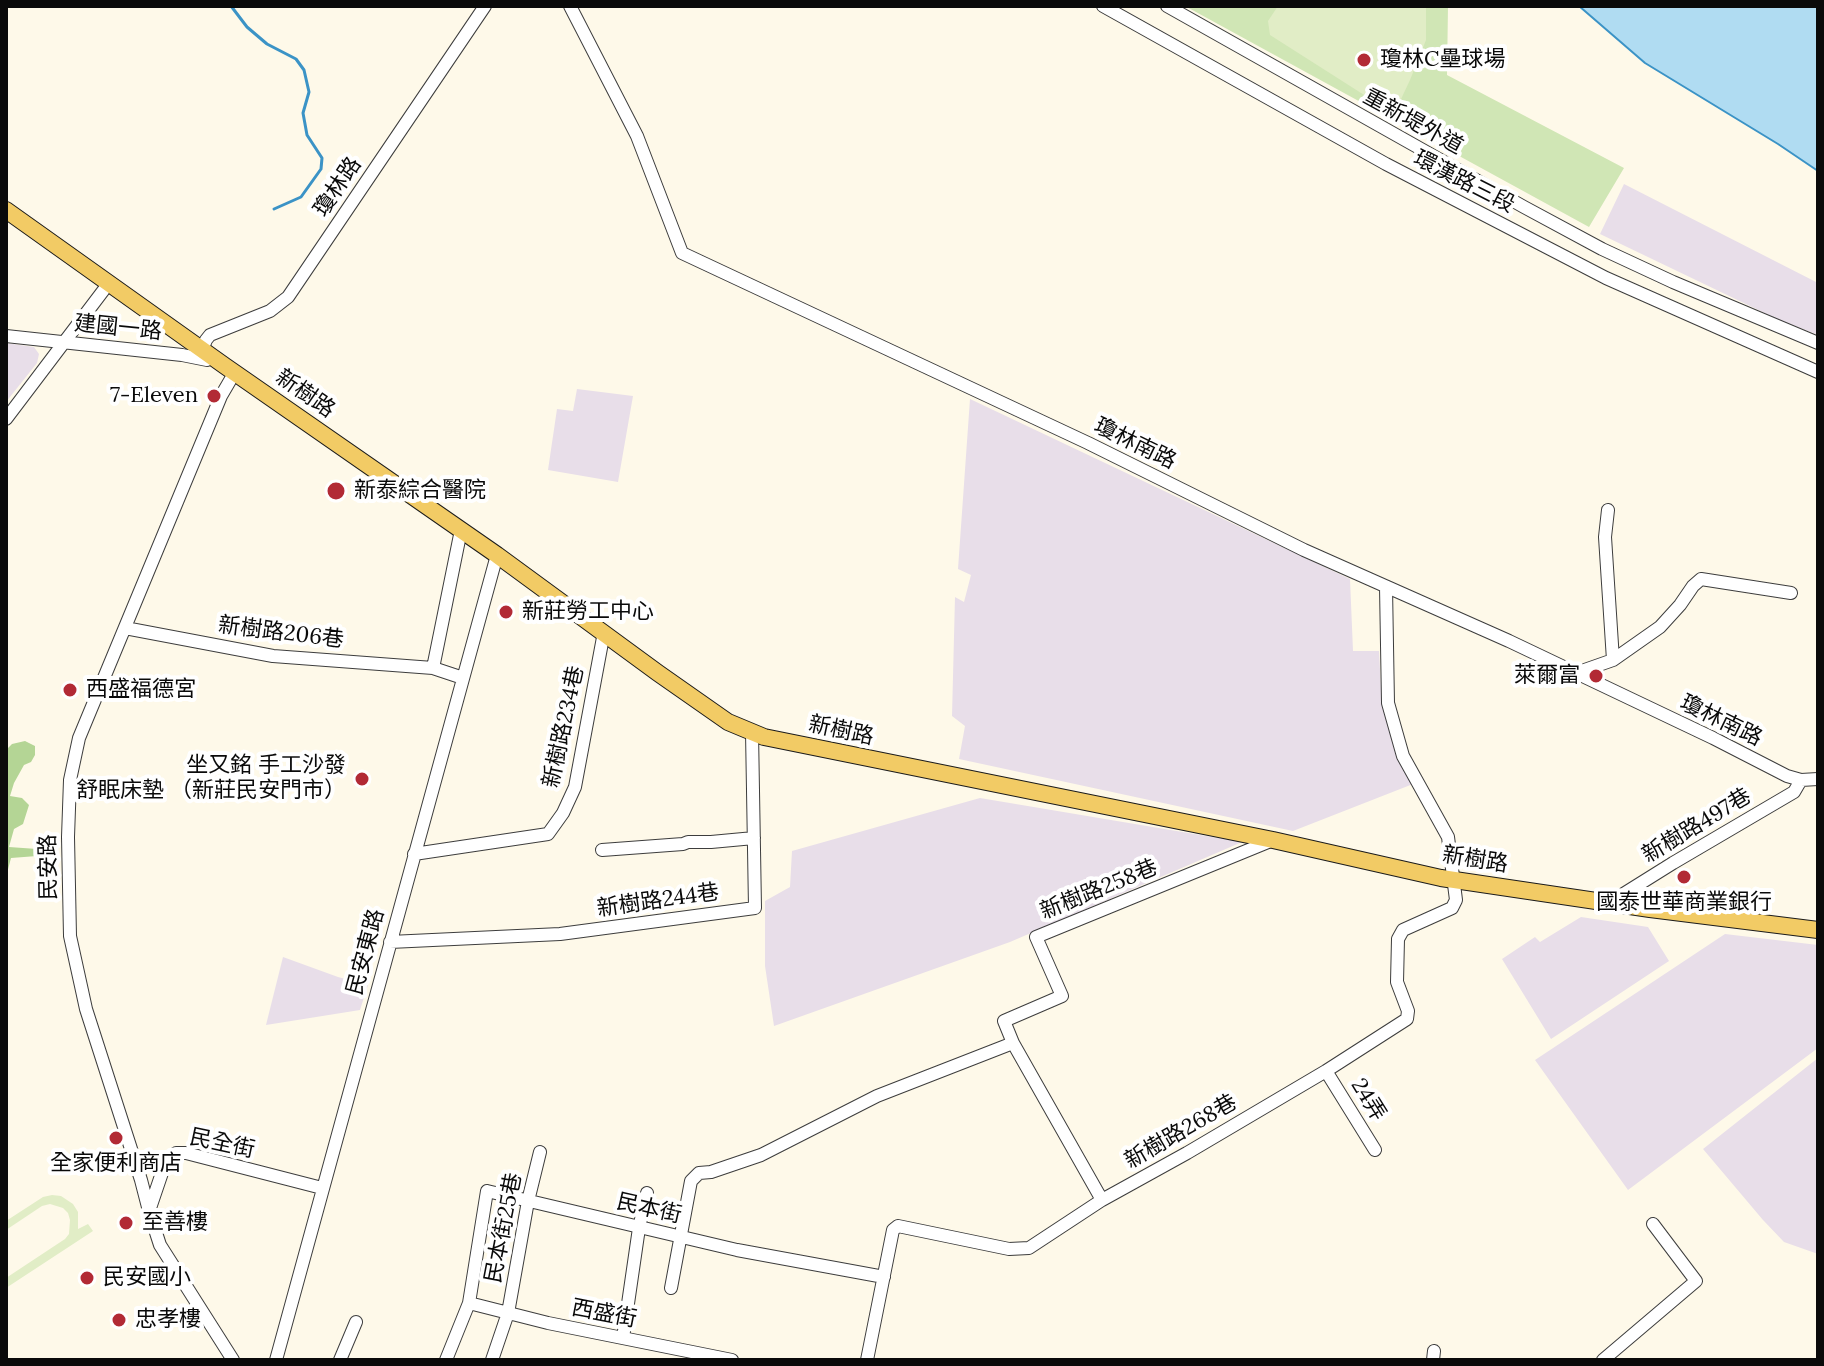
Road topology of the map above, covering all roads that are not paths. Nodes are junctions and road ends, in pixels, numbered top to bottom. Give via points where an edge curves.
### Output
1 (485, 6) edge
2 (570, 6) edge
3 (1103, 6) edge
4 (1167, 6) edge
5 (6, 210) edge
6 (109, 283) junction
7 (6, 336) edge
8 (65, 343) junction
9 (1818, 343) edge
10 (200, 354) junction
11 (230, 369) junction
12 (1818, 372) edge
13 (6, 419) edge
14 (1608, 510) dead end
15 (461, 530) junction
16 (497, 555) junction
17 (1386, 587) junction
18 (1791, 593) dead end
19 (125, 628) junction
20 (604, 632) junction
21 (1613, 660) junction
22 (433, 668) junction
23 (1576, 673) junction
24 (463, 678) junction
25 (752, 732) junction
26 (1818, 779) edge
27 (1801, 780) junction
28 (754, 838) junction
29 (1273, 840) junction
30 (602, 850) dead end
31 (414, 854) junction
32 (1455, 880) junction
33 (1609, 903) junction
34 (1818, 930) edge
35 (390, 942) junction
36 (1013, 1043) junction
37 (1326, 1071) junction
38 (1375, 1150) dead end
39 (540, 1152) dead end
40 (322, 1188) junction
41 (647, 1193) dead end
42 (1102, 1200) junction
43 (528, 1201) junction
44 (149, 1211) junction
45 (1653, 1224) dead end
46 (639, 1228) junction
47 (680, 1236) junction
48 (884, 1277) junction
49 (671, 1288) dead end
50 (469, 1303) junction
51 (508, 1313) junction
52 (356, 1322) dead end
53 (623, 1338) junction
54 (233, 1360) edge
55 (276, 1360) edge
56 (340, 1360) edge
57 (446, 1360) edge
58 (492, 1360) edge
59 (732, 1360) edge
60 (867, 1360) edge
61 (1603, 1360) edge

1 - 10 street, 瓊林路 via 288,297 270,311 210,335
2 - 17 street, 瓊林南路 via 637,136 682,253
3 - 12 street, 環漢路三段 via 1386,164 1593,271
4 - 9 street, 重新堤外道 via 1602,249
5 - 6 main road, 新樹路
6 - 8 street
6 - 10 main road, 新樹路
7 - 8 street, 建國一路
8 - 10 street, 建國一路
8 - 13 street
10 - 11 main road, 新樹路
11 - 15 main road, 新樹路
11 - 19 street, 民安路
14 - 21 street
15 - 16 main road, 新樹路
15 - 22 street
16 - 20 main road, 新樹路
16 - 24 street, 民安東路
17 - 23 street, 瓊林南路
17 - 32 street via 1388,703 1403,756 1448,837
18 - 21 street via 1701,579 1660,627
19 - 22 street, 新樹路206巷 via 273,656
19 - 44 street, 民安路 via 79,738 70,780 70,936 86,1009
20 - 25 main road, 新樹路 via 728,722
20 - 31 street, 新樹路234巷 via 575,787 548,834
21 - 23 street
22 - 24 street, 新樹路206巷
23 - 27 street, 瓊林南路
24 - 31 street, 民安東路
25 - 28 street, 新樹路244巷
25 - 29 main road, 新樹路
26 - 27 street, 瓊林南路
27 - 33 street, 新樹路497巷 via 1794,792
28 - 30 street
28 - 35 street, 新樹路244巷 via 755,908 560,934
29 - 32 main road, 新樹路
29 - 36 street, 新樹路258巷 via 1036,937 1062,996 1004,1021
31 - 35 street, 民安東路
32 - 33 main road, 新樹路
32 - 37 street, 新樹路268巷 via 1452,908 1403,930 1398,939 1397,982 1407,1019
33 - 34 main road, 新樹路
35 - 40 street, 民安東路
36 - 42 street
36 - 47 street via 877,1096 761,1155 699,1173 691,1181
37 - 38 street, 24弄
37 - 42 street, 新樹路268巷
39 - 43 street, 民本街25巷
40 - 44 street, 民全街 via 176,1153 166,1161
40 - 55 street, 民安東路
41 - 46 street
42 - 48 street, 新樹路268巷 via 1029,1248 1009,1249 898,1226
43 - 46 street, 民本街
43 - 50 street, 民本街 via 487,1191
43 - 51 street, 民本街25巷
44 - 54 street, 民安路 via 160,1245
45 - 61 street via 1696,1281
46 - 47 street, 民本街
46 - 53 street
47 - 48 street, 民本街
47 - 49 street
48 - 60 street
50 - 51 street, 西盛街
50 - 57 street
51 - 53 street, 西盛街
51 - 58 street, 民本街25巷
52 - 56 street
53 - 59 street, 西盛街

